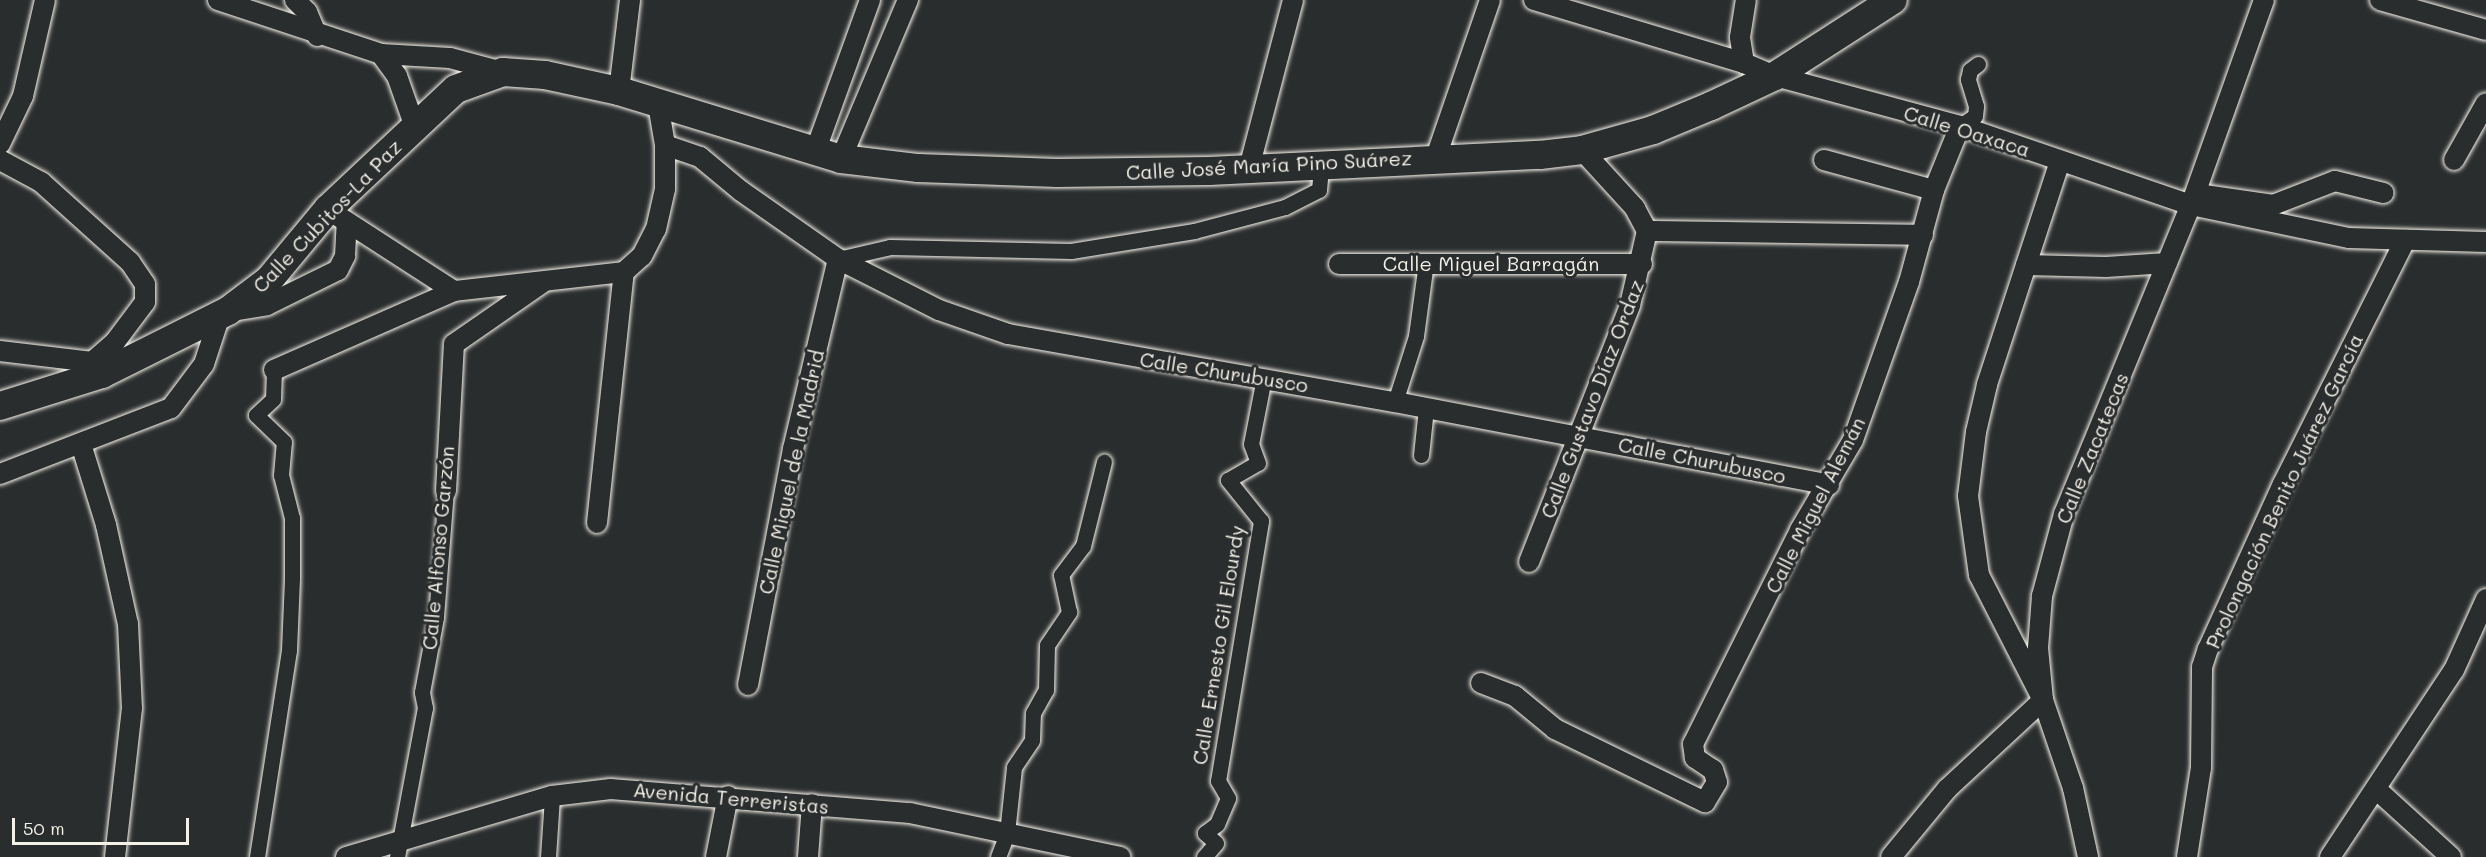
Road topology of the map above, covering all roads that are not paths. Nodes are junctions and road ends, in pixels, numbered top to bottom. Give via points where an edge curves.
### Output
1 (45, 0) edge
2 (218, 0) edge
3 (295, 0) edge
4 (630, 0) edge
5 (870, 0) edge
6 (908, 0) edge
7 (1293, 0) edge
8 (1490, 0) edge
9 (1534, 0) edge
10 (1746, 0) edge
11 (1893, 0) edge
12 (2264, 0) edge
13 (2380, 0) edge
14 (2486, 30) edge
15 (317, 36) junction
16 (381, 54) junction
17 (1744, 63) junction
18 (1978, 64) dead end
19 (503, 72) junction
20 (1775, 76) junction
21 (619, 91) junction
22 (2486, 103) edge
23 (658, 104) junction
24 (1960, 126) junction
25 (415, 127) junction
26 (0, 144) edge
27 (665, 145) junction
28 (1582, 150) junction
29 (828, 155) junction
30 (1436, 157) junction
31 (0, 160) edge
32 (1824, 160) dead end
33 (2454, 160) dead end
34 (2060, 161) junction
35 (1321, 166) junction
36 (1249, 168) junction
37 (1934, 190) junction
38 (2384, 192) dead end
39 (2193, 199) junction
40 (338, 215) junction
41 (1647, 231) junction
42 (1923, 235) junction
43 (2405, 240) junction
44 (2486, 242) edge
45 (838, 259) junction
46 (1426, 262) junction
47 (2167, 263) junction
48 (1339, 264) dead end
49 (1642, 264) junction
50 (2026, 266) junction
51 (624, 272) junction
52 (543, 282) junction
53 (454, 291) junction
54 (224, 313) junction
55 (0, 351) edge
56 (97, 368) junction
57 (274, 370) joint
58 (1264, 378) junction
59 (29, 398) junction
60 (1395, 402) junction
61 (0, 406) edge
62 (1426, 408) junction
63 (0, 421) edge
64 (1582, 436) junction
65 (81, 444) junction
66 (1421, 455) dead end
67 (1104, 462) dead end
68 (0, 474) edge
69 (1829, 485) junction
70 (446, 491) joint
71 (597, 523) dead end
72 (1529, 562) dead end
73 (2486, 599) edge
74 (1481, 683) dead end
75 (748, 685) dead end
76 (2043, 700) junction
77 (2376, 789) junction
78 (552, 796) junction
79 (728, 796) junction
80 (812, 804) junction
81 (1006, 833) junction
82 (398, 849) edge
83 (115, 857) edge
84 (257, 857) edge
85 (346, 857) edge
86 (548, 857) edge
87 (716, 857) edge
88 (808, 857) edge
89 (998, 857) edge
90 (1120, 857) edge
91 (1204, 857) edge
92 (1891, 857) edge
93 (2088, 857) edge
94 (2187, 857) edge
95 (2330, 857) edge
96 (2451, 857) edge

1 - 26 street via 23,96
2 - 15 street
3 - 15 street via 307,12
4 - 21 street
5 - 29 street
6 - 29 street
7 - 36 street
8 - 30 street
9 - 17 street, Calle Oaxaca
10 - 17 street via 1740,37
11 - 20 main road, Calle José María Pino Suárez
12 - 39 street, Calle Zacatecas
13 - 14 street
15 - 16 street
16 - 19 street via 450,58
16 - 25 street via 397,76
17 - 20 street, Calle Oaxaca
18 - 24 street, Calle Miguel Alemán via 1970,70 1968,79 1975,116
19 - 21 main road, Calle Cubitos-La Paz via 545,75
19 - 25 main road, Calle Cubitos-La Paz via 456,89
20 - 24 street, Calle Oaxaca
20 - 28 main road, Calle José María Pino Suárez via 1653,130
21 - 23 main road, Calle José María Pino Suárez
22 - 33 street
23 - 27 street
23 - 29 main road, Calle José María Pino Suárez
24 - 34 street, Calle Oaxaca
24 - 37 street, Calle Miguel Alemán
25 - 40 main road, Calle Cubitos-La Paz
27 - 45 street, Calle Churubusco via 700,157
27 - 51 street via 665,189 656,229 642,256
28 - 30 main road, Calle José María Pino Suárez
28 - 41 street via 1635,208
29 - 36 main road, Calle José María Pino Suárez via 918,168 1057,173
30 - 35 main road, Calle José María Pino Suárez
31 - 56 street via 41,182 130,262 145,284 145,302
32 - 37 street
34 - 39 street, Calle Oaxaca
34 - 50 street
35 - 36 main road, Calle José María Pino Suárez
35 - 45 street via 1319,190 1285,207 1194,231 1071,251 890,248
37 - 42 street, Calle Miguel Alemán
38 - 39 street via 2335,181 2273,205
39 - 43 street, Calle Oaxaca via 2349,238
39 - 47 street, Calle Zacatecas
40 - 53 street
40 - 54 main road, Calle Cubitos-La Paz via 269,280
40 - 54 street via 345,256 338,270 267,305
41 - 42 street
41 - 49 street, Calle Gustavo Díaz Ordaz
42 - 69 street, Calle Miguel Alemán via 1853,440
43 - 44 street, Calle Oaxaca
43 - 94 street, Prolongación Benito Juárez García via 2283,484 2208,649 2202,667 2201,768
45 - 58 street, Calle Churubusco via 939,310 1008,334 1225,375
45 - 75 street, Calle Miguel de la Madrid via 793,449
46 - 48 street, Calle Miguel Barragán
46 - 49 street, Calle Miguel Barragán via 1472,266
46 - 60 street via 1416,336
47 - 50 street
47 - 76 street, Calle Zacatecas via 2064,514 2042,596 2038,648
49 - 64 street, Calle Gustavo Díaz Ordaz
50 - 76 street via 1987,385 1974,442 1968,496 1979,575
51 - 52 street
51 - 71 street
52 - 53 street
52 - 70 street, Calle Alfonso Garzón via 454,344
53 - 57 street
54 - 56 main road, Calle Cubitos-La Paz
54 - 65 street via 204,364 171,408
55 - 56 street
56 - 59 main road, Calle Cubitos-La Paz
57 - 84 street via 273,399 256,415 284,442 281,475 292,518 292,577 289,650
58 - 60 street, Calle Churubusco
58 - 91 street, Calle Ernesto Gil Elourdy via 1251,444 1258,464 1228,480 1261,521 1218,781 1228,798 1217,824 1205,833 1216,843
59 - 61 main road, Calle Cubitos-La Paz
59 - 63 street
60 - 62 street, Calle Churubusco
62 - 64 street, Calle Churubusco
62 - 66 street
64 - 69 street, Calle Churubusco
64 - 72 street, Calle Gustavo Díaz Ordaz
65 - 68 street
65 - 83 street via 106,525 128,624 132,708
67 - 81 street via 1083,546 1060,576 1069,612 1047,645 1046,690 1033,713 1032,740 1014,767
69 - 74 street, Calle Miguel Alemán via 1800,530 1693,744 1695,758 1713,770 1716,782 1705,802 1555,729 1515,696
70 - 82 street, Calle Alfonso Garzón via 436,617 422,692 425,708
73 - 77 street via 2454,670
76 - 92 street via 1947,789
76 - 93 street via 2073,788
77 - 95 street
77 - 96 street
78 - 79 street, Avenida Terreristas via 611,789
78 - 82 street, Avenida Terreristas
78 - 86 street
79 - 80 street, Avenida Terreristas
79 - 87 street
80 - 81 street, Avenida Terreristas via 910,813
80 - 88 street
81 - 89 street
81 - 90 street, Avenida Terreristas
82 - 85 street, Avenida Terreristas

